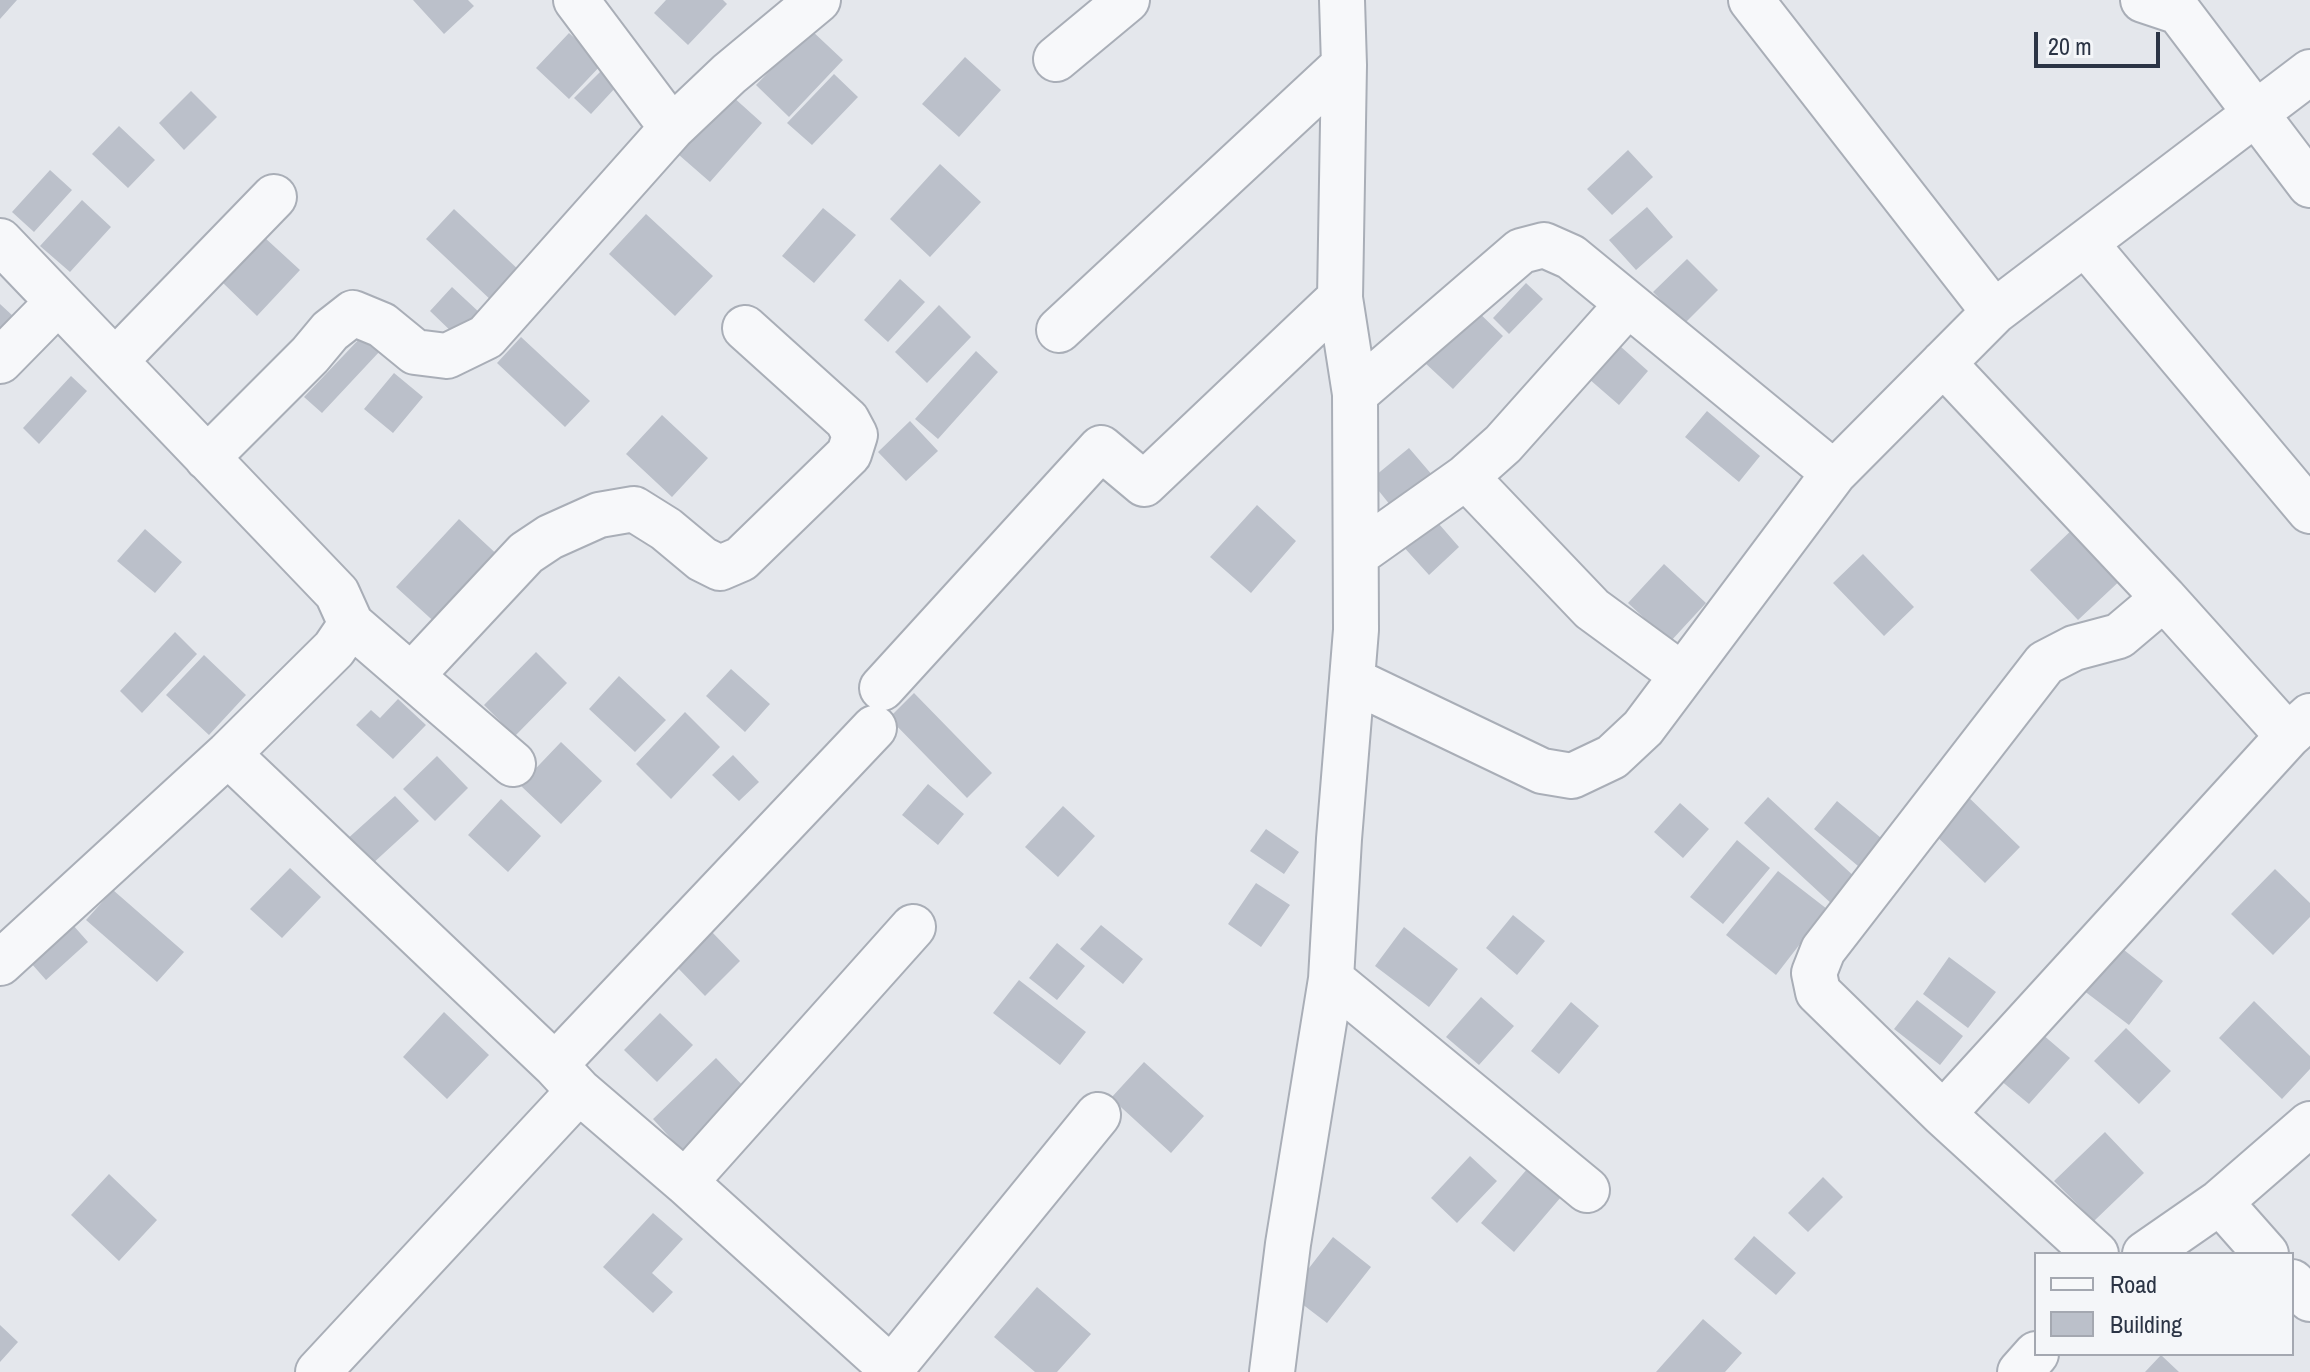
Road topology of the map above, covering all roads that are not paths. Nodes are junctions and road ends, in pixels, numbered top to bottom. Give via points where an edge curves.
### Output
1 (576, 0) edge
2 (818, 0) edge
3 (1127, 0) edge
4 (1342, 0) edge
5 (2143, 0) edge
6 (1767, 6) edge
7 (1056, 59) dead end
8 (1344, 65) junction
9 (2310, 72) edge
10 (2256, 114) junction
11 (672, 128) junction
12 (2310, 185) edge
13 (274, 197) dead end
14 (0, 241) edge
15 (2085, 243) junction
16 (1340, 298) junction
17 (58, 302) junction
18 (1628, 304) junction
19 (1994, 312) junction
20 (745, 328) dead end
21 (1059, 330) dead end
22 (0, 361) edge
23 (115, 361) junction
24 (1943, 363) junction
25 (1355, 394) junction
26 (207, 458) junction
27 (1834, 473) junction
28 (1466, 477) junction
29 (2310, 511) edge
30 (1356, 555) junction
31 (2164, 598) junction
32 (351, 624) junction
33 (1682, 675) junction
34 (411, 676) junction
35 (1352, 680) junction
36 (2299, 726) edge
37 (228, 754) junction
38 (513, 764) dead end
39 (913, 927) dead end
40 (0, 963) edge
41 (1331, 979) junction
42 (567, 1078) junction
43 (1943, 1114) junction
44 (1098, 1115) dead end
45 (2310, 1124) edge
46 (685, 1182) junction
47 (1587, 1190) dead end
48 (2220, 1202) junction
49 (2094, 1252) edge
50 (2148, 1252) edge
51 (2264, 1252) edge
52 (2294, 1284) edge
53 (2310, 1299) edge
54 (893, 1370) edge
55 (318, 1372) edge
56 (1272, 1372) edge

1 - 11 street
2 - 11 street
3 - 7 street
4 - 8 street
5 - 10 street via 2179,12
6 - 19 street
8 - 16 street
8 - 21 street
9 - 10 street
10 - 12 street
10 - 15 street
11 - 26 street via 486,337 447,356 415,352 382,325 353,313
13 - 23 street
14 - 17 street
15 - 19 street
15 - 29 street
16 - 25 street
16 - 42 street via 1144,484 1101,448
17 - 22 street
17 - 23 street
18 - 25 street via 1571,257 1544,245 1521,251
18 - 27 street
18 - 28 street via 1503,444
19 - 24 street
20 - 34 street via 847,420 855,435 849,454 763,540 720,568 634,509 599,515 550,537 526,553
23 - 26 street
24 - 27 street
24 - 31 street
25 - 30 street
26 - 32 street via 337,593
27 - 33 street
28 - 30 street
28 - 33 street via 1592,609
30 - 35 street
31 - 36 street
31 - 43 street via 2119,636 2074,648 2045,663 1823,950 1814,973 1818,992
32 - 34 street
32 - 37 street via 334,649
33 - 35 street via 1643,728 1612,757 1572,776 1542,771
34 - 38 street
35 - 41 street
36 - 43 street
37 - 40 street
37 - 42 street
39 - 46 street
41 - 47 street
41 - 56 street
42 - 46 street
42 - 55 street
43 - 49 street
44 - 54 street
45 - 48 street
46 - 54 street
48 - 50 street
48 - 51 street
52 - 53 street

